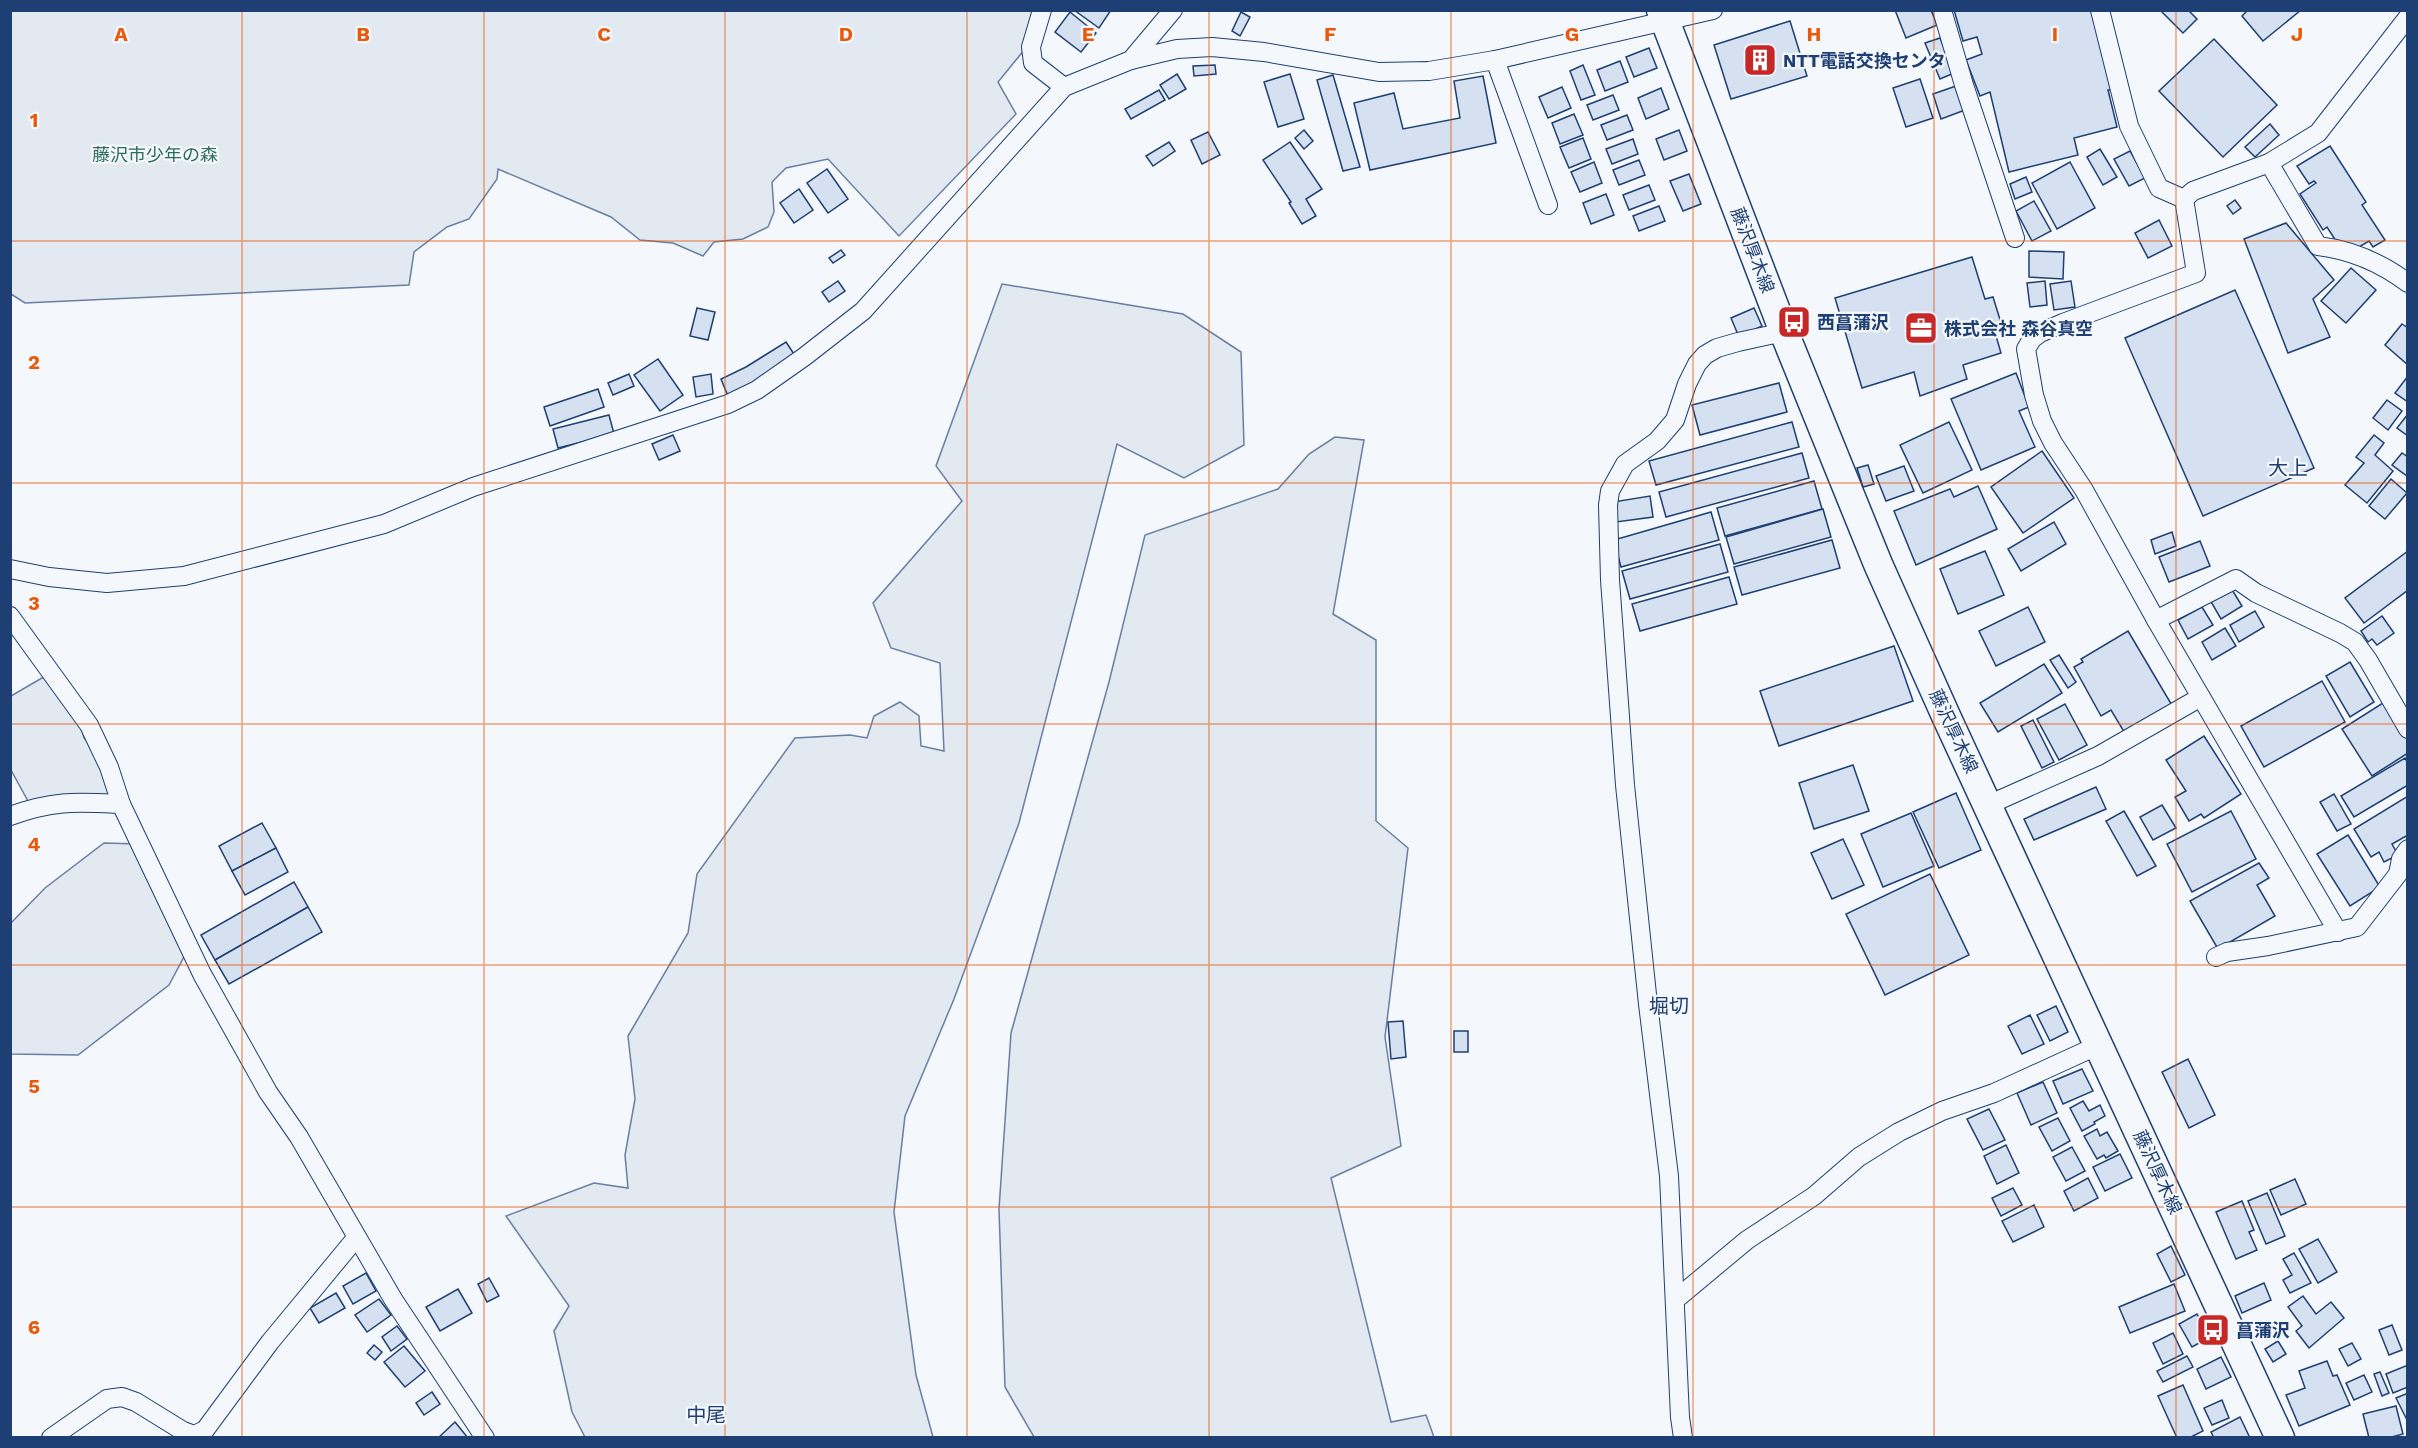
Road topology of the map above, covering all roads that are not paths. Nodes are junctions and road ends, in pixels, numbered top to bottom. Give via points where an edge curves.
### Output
1 (1042, 10) edge
2 (1173, 10) edge
3 (1713, 10) edge
4 (1942, 10) edge
5 (2100, 10) edge
6 (1663, 16) edge
7 (2408, 17) edge
8 (1131, 60) junction
9 (1495, 60) junction
10 (1064, 87) junction
11 (2269, 163) junction
12 (2184, 200) junction
13 (1548, 205) dead end
14 (2015, 238) dead end
15 (2408, 283) edge
16 (1784, 332) junction
17 (10, 569) edge
18 (10, 616) edge
19 (2156, 620) junction
20 (2200, 697) junction
21 (2408, 729) edge
22 (121, 804) junction
23 (1988, 805) junction
24 (10, 816) edge
25 (2408, 849) edge
26 (2338, 932) junction
27 (2216, 957) dead end
28 (2099, 1045) junction
29 (356, 1238) junction
30 (1675, 1300) junction
31 (51, 1437) edge
32 (485, 1437) edge
33 (1683, 1437) edge
34 (2280, 1437) edge

1 - 10 street via 1031,47 1033,63
2 - 8 street
3 - 6 street
4 - 14 street
5 - 12 street via 2129,126 2159,188
6 - 9 street
6 - 16 main road, 藤沢厚木線
7 - 11 street via 2319,133
8 - 9 street via 1177,49 1212,47 1378,72 1428,71
8 - 10 street
9 - 13 street
10 - 17 street via 862,311 757,390 728,404 473,487 384,524 184,576 107,583
11 - 12 street via 2193,191
11 - 15 street via 2318,246 2372,260
12 - 19 street via 2196,273 2040,333 2026,349 2042,421
16 - 23 main road, 藤沢厚木線 via 1878,564
16 - 30 street via 1728,345 1705,355 1697,364 1675,420 1656,441 1625,464 1609,498 1610,580 1625,784 1669,1176
18 - 22 street via 88,725 109,767
19 - 20 street
19 - 21 street via 2236,579 2256,593 2355,642
20 - 23 street via 2098,756
20 - 26 street
22 - 24 street via 64,802
22 - 29 street via 202,974
23 - 28 main road, 藤沢厚木線
25 - 26 street via 2398,874 2374,908 2357,927
26 - 27 street
28 - 30 street via 1899,1132 1748,1240
28 - 34 main road, 藤沢厚木線
29 - 31 street via 270,1342 205,1430 194,1435 183,1431 122,1397 107,1400
29 - 32 street
30 - 33 street

